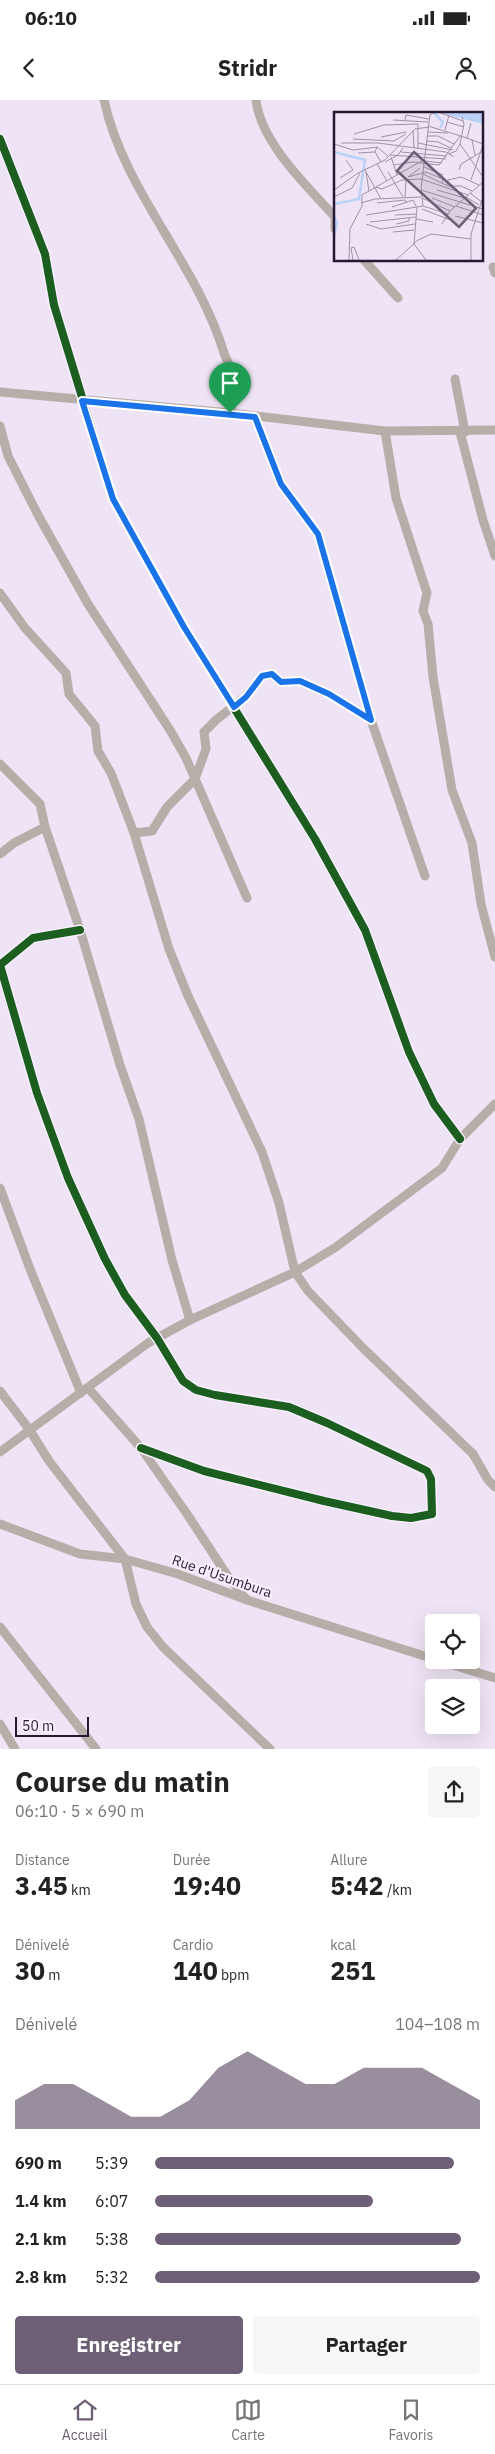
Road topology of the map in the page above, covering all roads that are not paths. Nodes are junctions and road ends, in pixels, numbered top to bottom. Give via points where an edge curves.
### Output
1 (104, 100) edge
2 (256, 100) edge
3 (0, 140) edge
4 (334, 216) edge
5 (365, 261) edge
6 (398, 298) dead end
7 (455, 378) dead end
8 (0, 392) edge
9 (82, 401) junction
10 (230, 413) junction
11 (255, 417) junction
12 (0, 426) edge
13 (495, 430) edge
14 (385, 431) junction
15 (462, 432) junction
16 (495, 556) edge
17 (0, 593) edge
18 (234, 707) junction
19 (371, 720) junction
20 (0, 764) edge
21 (195, 779) junction
22 (45, 828) junction
23 (134, 833) junction
24 (0, 854) edge
25 (425, 876) dead end
26 (247, 898) dead end
27 (80, 930) junction
28 (495, 957) edge
29 (495, 1104) edge
30 (460, 1139) junction
31 (0, 1188) edge
32 (295, 1272) junction
33 (190, 1320) junction
34 (157, 1338) junction
35 (84, 1390) junction
36 (0, 1391) edge
37 (29, 1429) junction
38 (141, 1448) junction
39 (0, 1452) edge
40 (495, 1488) edge
41 (0, 1524) edge
42 (125, 1560) junction
43 (247, 1600) junction
44 (0, 1627) edge
45 (425, 1657) edge
46 (465, 1669) edge
47 (495, 1678) edge
48 (0, 1724) edge
49 (15, 1749) edge
50 (96, 1749) edge
51 (270, 1749) edge

1 - 10 street via 109,127 129,170 204,299 218,332 231,370
2 - 4 street via 262,122 287,163
3 - 9 street via 46,254 54,304
5 - 6 street
7 - 15 street
8 - 9 street
9 - 10 street
9 - 18 street via 113,499 184,627
10 - 11 street
11 - 14 street
11 - 19 street via 281,484 318,534
12 - 21 street via 8,456 38,515 88,604 170,730
13 - 15 street
14 - 15 street
14 - 28 street via 396,498 427,593 423,611 428,624 433,677 452,790 472,843 480,904
15 - 16 street
17 - 23 street via 25,628 66,673 69,694 95,726 98,752 111,772
18 - 19 street via 262,676 272,674 281,682 300,681 314,687
18 - 21 street via 204,732 206,749
18 - 30 street via 315,839 365,930 408,1052 434,1104
19 - 25 street
20 - 22 street via 40,804
21 - 23 street via 167,807 152,831
21 - 26 street
22 - 24 street via 14,843
22 - 27 street
23 - 32 street via 169,949 262,1152 279,1203
27 - 33 street via 139,1119 172,1260
27 - 34 street via 33,938 0,965 36,1093 68,1178 121,1288
29 - 30 street
30 - 32 street via 442,1168 336,1247
31 - 35 street via 30,1269
32 - 33 street
32 - 40 street via 363,1348 473,1454
33 - 34 street
34 - 35 street
34 - 38 street via 183,1381 196,1390 289,1407 427,1471 431,1479 432,1514 411,1518 392,1516 324,1501 204,1471
35 - 37 street
35 - 38 street
36 - 37 street
37 - 39 street
37 - 42 street via 49,1461
38 - 43 street via 228,1578
41 - 42 street, Rue d'Usumbura via 80,1554
42 - 43 street, Rue d'Usumbura via 178,1574
42 - 51 street via 136,1604 147,1627 163,1647
43 - 45 street, Rue d'Usumbura
44 - 50 street
46 - 47 street, Rue d'Usumbura
48 - 49 street

